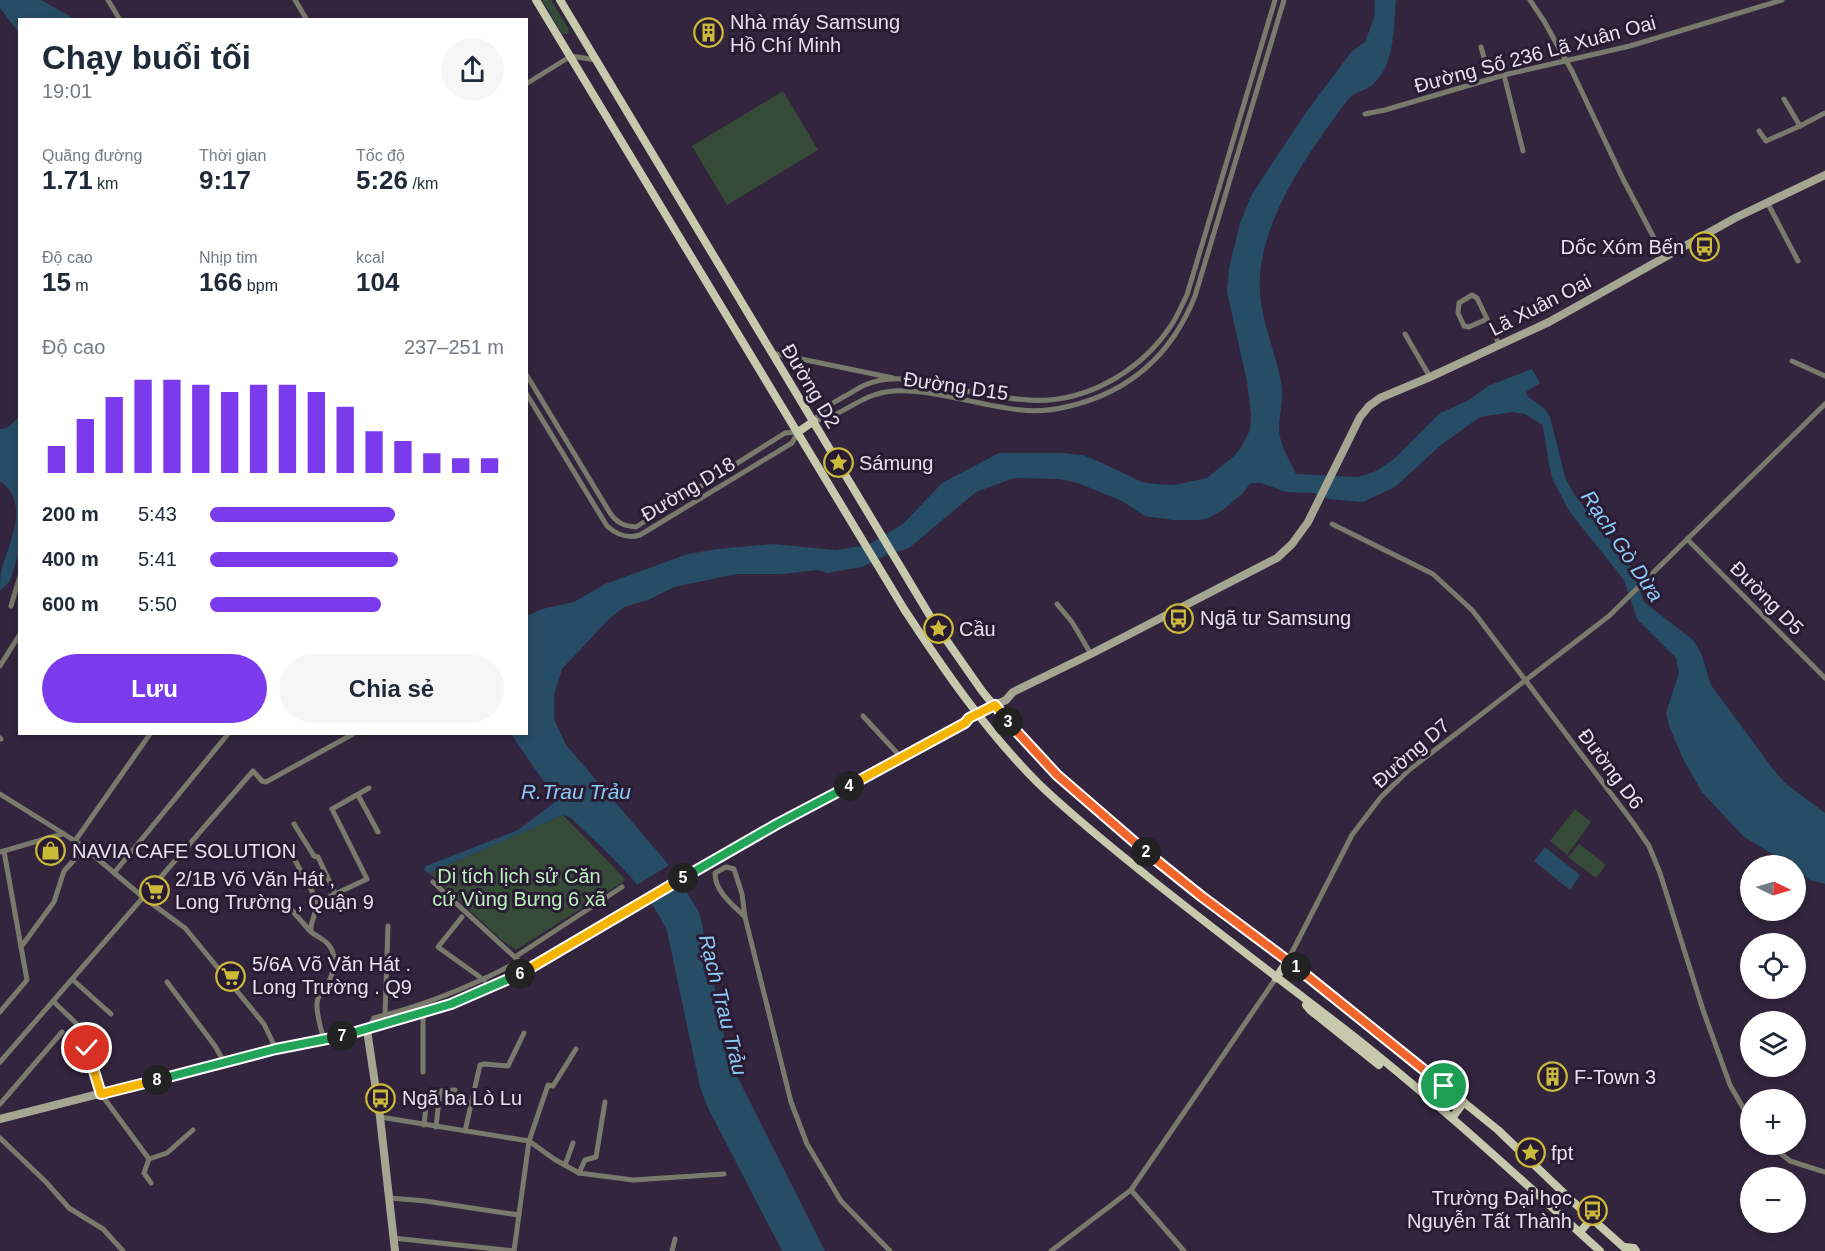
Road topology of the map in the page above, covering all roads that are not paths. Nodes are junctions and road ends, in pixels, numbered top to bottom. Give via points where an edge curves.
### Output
1 (108, 0) edge
2 (295, 0) edge
3 (536, 0) edge
4 (562, 0) edge
5 (1275, 0) edge
6 (1284, 0) edge
7 (1530, 0) edge
8 (1782, 0) edge
9 (119, 18) edge
10 (306, 18) edge
11 (1481, 47) dead end
12 (1260, 51) junction
13 (1268, 53) junction
14 (571, 56) junction
15 (596, 60) junction
16 (1504, 75) junction
17 (1490, 79) junction
18 (528, 83) edge
19 (1784, 99) dead end
20 (1825, 113) edge
21 (1365, 114) dead end
22 (1800, 126) junction
23 (1759, 131) dead end
24 (1523, 151) dead end
25 (1825, 175) edge
26 (1767, 202) junction
27 (1664, 257) junction
28 (1798, 261) dead end
29 (1487, 319) junction
30 (1405, 334) dead end
31 (1499, 345) junction
32 (772, 353) junction
33 (1792, 361) dead end
34 (1825, 376) edge
35 (528, 377) edge
36 (1430, 377) junction
37 (898, 379) junction
38 (923, 382) junction
39 (921, 393) junction
40 (528, 396) edge
41 (1022, 399) junction
42 (1825, 404) edge
43 (1021, 411) junction
44 (814, 422) junction
45 (798, 432) junction
46 (1332, 524) dead end
47 (1688, 539) junction
48 (18, 583) edge
49 (1057, 604) dead end
50 (11, 606) dead end
51 (18, 637) edge
52 (1091, 654) junction
53 (0, 666) edge
54 (1825, 678) edge
55 (1524, 680) junction
56 (995, 705) junction
57 (977, 713) junction
58 (863, 716) dead end
59 (149, 735) edge
60 (227, 735) edge
61 (351, 735) edge
62 (897, 753) dead end
63 (369, 788) dead end
64 (0, 794) edge
65 (358, 795) junction
66 (294, 824) dead end
67 (378, 832) dead end
68 (62, 834) junction
69 (75, 841) junction
70 (85, 848) junction
71 (2, 851) edge
72 (292, 855) dead end
73 (114, 873) junction
74 (433, 882) dead end
75 (622, 887) dead end
76 (335, 893) junction
77 (144, 898) junction
78 (282, 899) dead end
79 (318, 902) junction
80 (462, 917) dead end
81 (745, 917) junction
82 (388, 926) dead end
83 (311, 932) junction
84 (21, 947) junction
85 (517, 959) junction
86 (1288, 960) junction
87 (1276, 978) junction
88 (73, 980) junction
89 (484, 980) junction
90 (166, 982) dead end
91 (54, 1002) junction
92 (0, 1012) edge
93 (423, 1012) junction
94 (111, 1014) dead end
95 (385, 1015) junction
96 (81, 1027) dead end
97 (367, 1030) junction
98 (62, 1032) dead end
99 (524, 1033) dead end
100 (324, 1040) junction
101 (87, 1048) dead end
102 (276, 1049) junction
103 (576, 1049) dead end
104 (0, 1062) edge
105 (224, 1062) junction
106 (423, 1072) dead end
107 (455, 1090) dead end
108 (101, 1094) junction
109 (427, 1096) dead end
110 (605, 1102) dead end
111 (1464, 1102) junction
112 (1740, 1102) edge
113 (0, 1104) edge
114 (0, 1117) edge
115 (380, 1117) junction
116 (1452, 1118) junction
117 (424, 1125) junction
118 (436, 1127) junction
119 (193, 1130) dead end
120 (465, 1131) junction
121 (0, 1138) edge
122 (529, 1142) junction
123 (573, 1143) dead end
124 (1783, 1155) edge
125 (149, 1159) junction
126 (565, 1165) junction
127 (1825, 1172) edge
128 (579, 1173) junction
129 (724, 1174) dead end
130 (151, 1183) dead end
131 (1131, 1190) junction
132 (390, 1198) junction
133 (519, 1215) junction
134 (1592, 1218) junction
135 (1580, 1232) junction
136 (393, 1238) junction
137 (675, 1239) dead end
138 (1596, 1249) edge
139 (1627, 1249) edge
140 (123, 1251) edge
141 (394, 1251) edge
142 (514, 1251) edge
143 (672, 1251) edge
144 (890, 1251) edge
145 (1052, 1251) edge
146 (1184, 1251) edge
147 (1636, 1251) edge

1 - 9 street
2 - 10 street
3 - 14 main road, Đường D2
4 - 15 main road, Đường D2
5 - 12 street, Đường D15
6 - 13 street, Đường D15
7 - 27 street, bridge via 1572,71
8 - 16 street, Đường Số 236 Lã Xuân Oai via 1630,46
11 - 17 street
12 - 13 street
12 - 41 street, Đường D15 via 1187,295 1171,326 1142,360 1101,385 1061,398
13 - 43 street, Đường D15 via 1195,296 1183,324 1154,361 1104,395 1064,407
14 - 15 street
14 - 18 street
14 - 45 main road, Đường D2
15 - 32 main road, Đường D2
16 - 17 street, Đường Số 236 Lã Xuân Oai
16 - 24 street
17 - 21 street, Đường Số 236 Lã Xuân Oai
19 - 22 street
20 - 22 street
22 - 23 street via 1766,141
25 - 26 main road, Lã Xuân Oai
26 - 27 main road, Lã Xuân Oai
26 - 28 street
27 - 31 main road, Lã Xuân Oai via 1549,322
29 - 29 street via 1464,326 1458,313 1459,303 1474,295
29 - 31 street
30 - 36 street
31 - 36 main road, Lã Xuân Oai
32 - 37 street
32 - 44 main road, Đường D2
33 - 34 street
35 - 45 street, Đường D18 via 621,525 636,527 785,434
36 - 52 main road, Lã Xuân Oai via 1369,406 1352,430 1308,522 1277,558
37 - 38 street, Đường D15
37 - 44 street, Đường D15 via 866,384 821,410
38 - 39 street
38 - 41 street, Đường D15
39 - 43 street, Đường D15
39 - 44 street, Đường D15 via 870,395 826,420
40 - 45 street, Đường D18 via 607,526 631,538 792,443
41 - 43 street
42 - 47 street
44 - 45 main road
44 - 56 main road, Đường D2 via 951,649
45 - 57 main road, Đường D2 via 904,609
46 - 55 street, Đường D6 via 1433,574 1473,611
47 - 54 street, Đường D5
47 - 55 street, Đường D7 via 1609,616
48 - 50 street
49 - 52 street
51 - 53 street
52 - 56 main road, Lã Xuân Oai via 1012,692
55 - 86 street, Đường D7 via 1409,770 1381,797 1352,835
55 - 112 street, Đường D6 via 1649,846 1703,1010
56 - 57 main road
56 - 86 main road, Đường D2 via 1057,775 1088,803 1201,896
57 - 87 main road, Đường D2 via 1046,790 1097,836
57 - 93 main road via 525,971
58 - 62 street
59 - 69 street
60 - 73 street
61 - 77 street via 266,782 253,771
63 - 65 street
64 - 68 street
65 - 67 street
65 - 76 street via 332,809 367,879
66 - 76 street via 318,857
68 - 69 street
68 - 71 street
69 - 70 street
70 - 73 street
70 - 84 street via 64,871 54,902
71 - 84 street
72 - 79 street
73 - 77 street
74 - 85 street
75 - 85 street
76 - 79 street
77 - 88 street
77 - 102 street via 195,939 264,1024
78 - 83 street
79 - 83 street
80 - 89 street via 438,947
81 - 81 street via 734,869 726,867 715,873 715,883
81 - 144 street via 791,1101 807,1144 841,1201
82 - 95 street
83 - 100 street via 327,943 334,958 332,978 316,1005
84 - 92 street via 27,980
85 - 89 street
86 - 87 main road
86 - 111 main road, Đường D2
87 - 116 main road, Đường D2 via 1345,1029
87 - 131 street
88 - 91 street
88 - 94 street
89 - 95 street
90 - 105 street
91 - 96 street
91 - 104 street
93 - 97 main road
93 - 106 street
95 - 97 street via 374,1018
97 - 100 main road
97 - 115 main road
98 - 113 street
99 - 120 street via 508,1066 480,1065
100 - 102 main road
101 - 108 street
102 - 105 main road
103 - 122 street via 553,1086 548,1085
105 - 108 main road
107 - 118 street via 440,1091
108 - 114 main road
108 - 125 street
109 - 117 street
110 - 128 street via 596,1157 585,1160
111 - 116 main road
111 - 134 main road, Đường D2
115 - 117 street
115 - 132 main road
116 - 135 main road, Đường D2
117 - 118 street
118 - 120 street
119 - 125 street via 167,1153
120 - 122 street
121 - 140 street via 69,1208 103,1229
122 - 126 street
122 - 133 street
123 - 126 street
124 - 127 street
125 - 130 street via 144,1173
126 - 128 street
128 - 129 street via 633,1180
131 - 145 street
131 - 146 street
132 - 133 street
132 - 136 main road
133 - 142 street
134 - 135 main road
134 - 139 main road, Đường D2
135 - 138 main road, Đường D2
136 - 141 main road
136 - 142 street
137 - 143 street
139 - 147 main road, Đường D2

